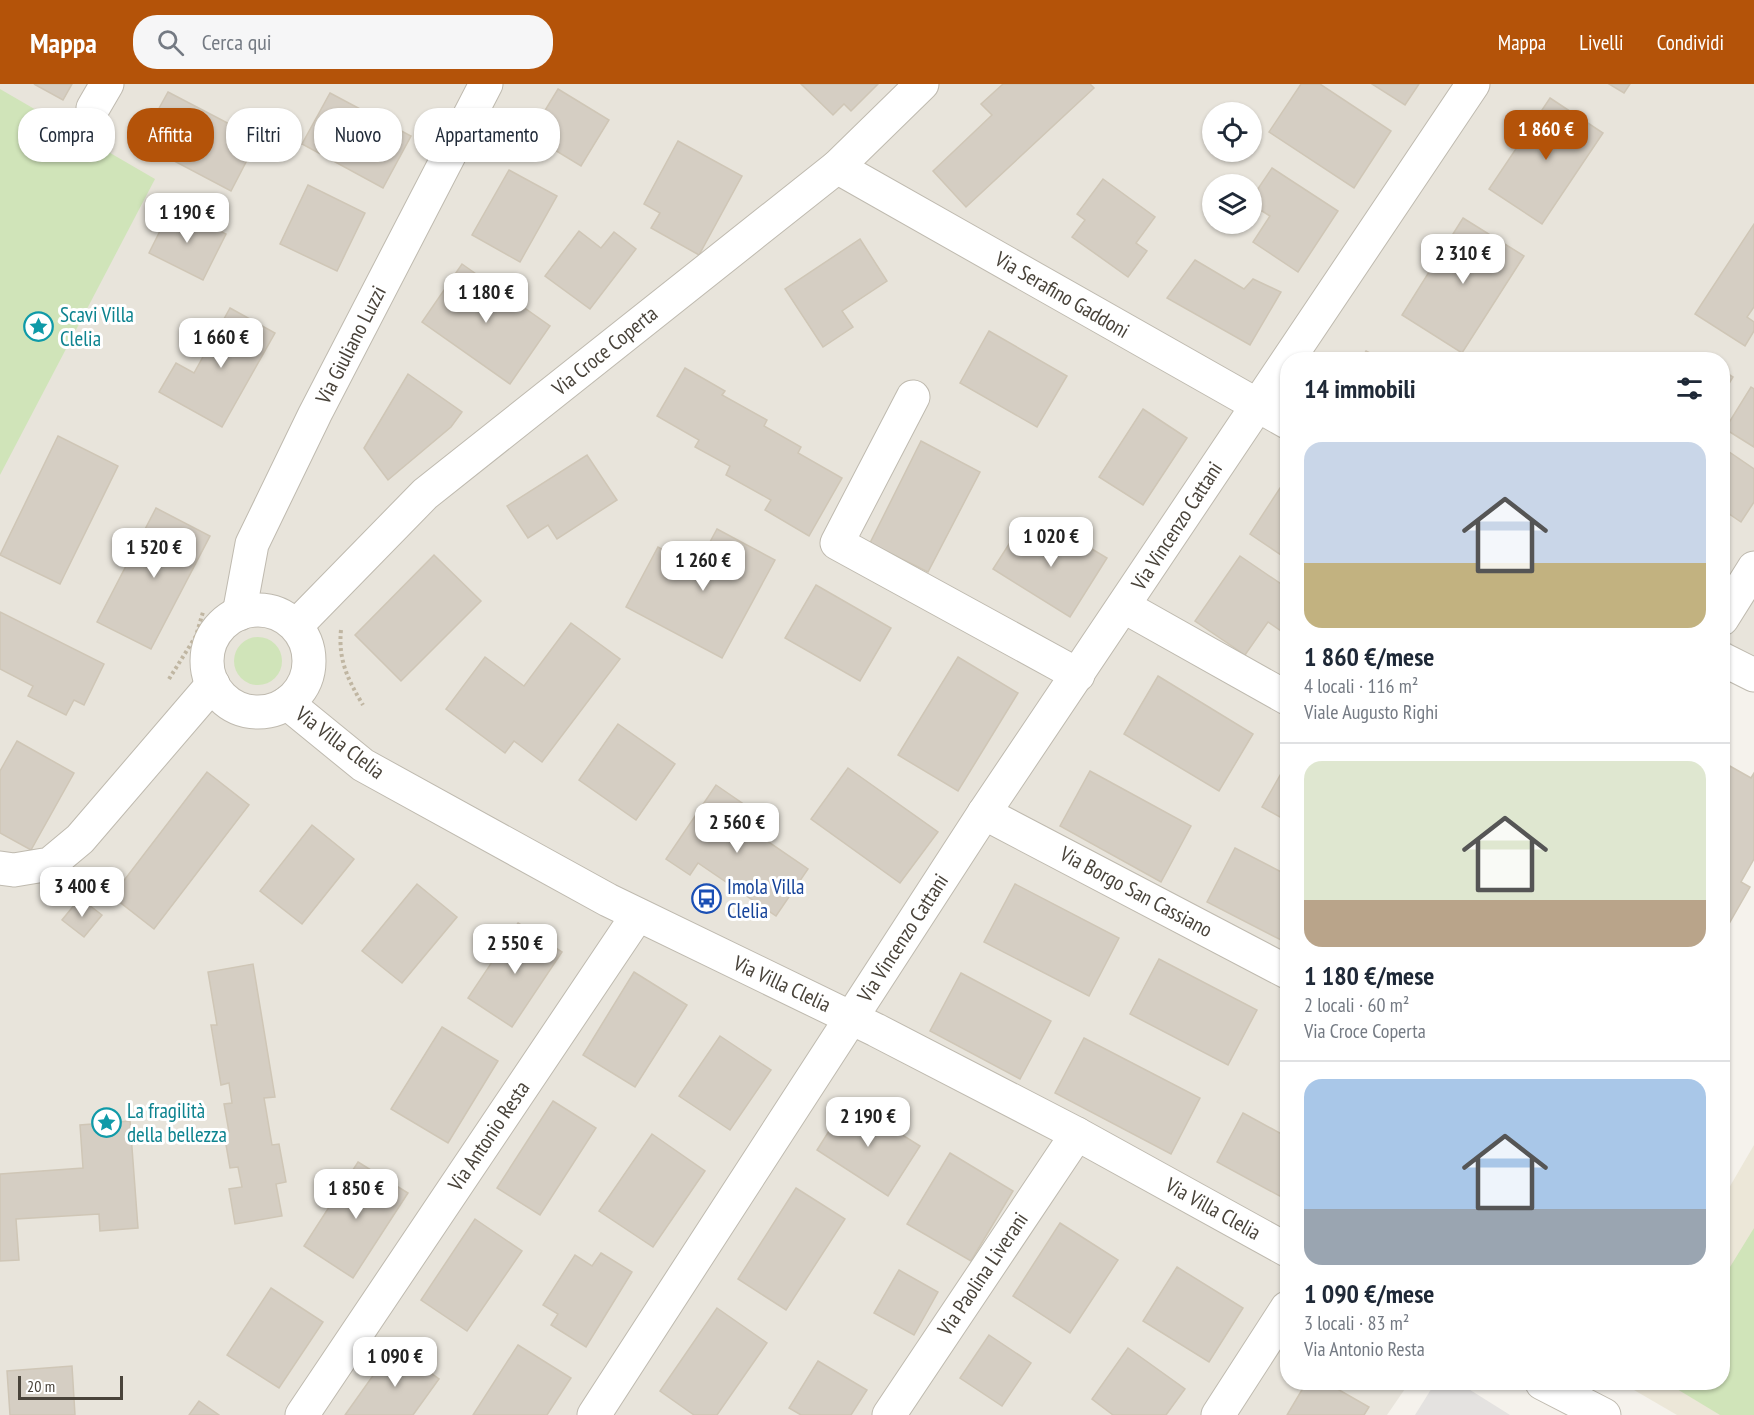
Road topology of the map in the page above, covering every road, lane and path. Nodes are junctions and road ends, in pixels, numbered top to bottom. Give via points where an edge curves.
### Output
1 (486, 84) edge
2 (922, 84) edge
3 (1473, 84) edge
4 (837, 167) junction
5 (1292, 352) edge
6 (1280, 369) edge
7 (913, 397) dead end
8 (1256, 405) junction
9 (1280, 418) edge
10 (1754, 568) edge
11 (1730, 606) edge
12 (1125, 607) junction
13 (239, 614) junction
14 (296, 626) junction
15 (1730, 663) edge
16 (1078, 675) junction
17 (1754, 675) edge
18 (213, 684) junction
19 (1280, 694) edge
20 (287, 703) junction
21 (984, 813) junction
22 (0, 868) edge
23 (637, 916) junction
24 (1280, 968) edge
25 (851, 1017) junction
26 (1077, 1134) junction
27 (1280, 1246) edge
28 (1280, 1319) edge
29 (1556, 1390) edge
30 (302, 1415) edge
31 (594, 1415) edge
32 (889, 1415) edge
33 (1218, 1415) edge
34 (1604, 1415) edge

1 - 13 street, Via Giuliano Luzzi via 252,544
2 - 4 street, Via Croce Coperta
3 - 5 street, Via Vincenzo Cattani
4 - 8 street, Via Serafino Gaddoni
4 - 14 street, Via Croce Coperta via 425,494
6 - 8 street, Via Vincenzo Cattani
7 - 16 street via 837,543
8 - 9 street, Via Serafino Gaddoni
8 - 12 street, Via Vincenzo Cattani
10 - 11 street
12 - 16 street, Via Vincenzo Cattani
12 - 19 street
13 - 14 street via 269,611
13 - 18 street via 224,622 208,651 207,668
14 - 20 street, Via Villa Clelia via 310,658 308,675 300,691
15 - 17 street
16 - 21 street, Via Vincenzo Cattani
18 - 20 street, Via Villa Clelia via 237,708 254,712
18 - 22 street via 80,839 50,864 14,870
20 - 23 street, Via Villa Clelia via 363,765
21 - 24 street, Via Borgo San Cassiano
21 - 25 street, Via Vincenzo Cattani
23 - 25 street, Via Villa Clelia
23 - 30 street, Via Antonio Resta
25 - 26 street, Via Villa Clelia
25 - 31 street, Via Vincenzo Cattani
26 - 27 street, Via Villa Clelia
26 - 32 street, Via Paolina Liverani
28 - 33 street
29 - 34 street

